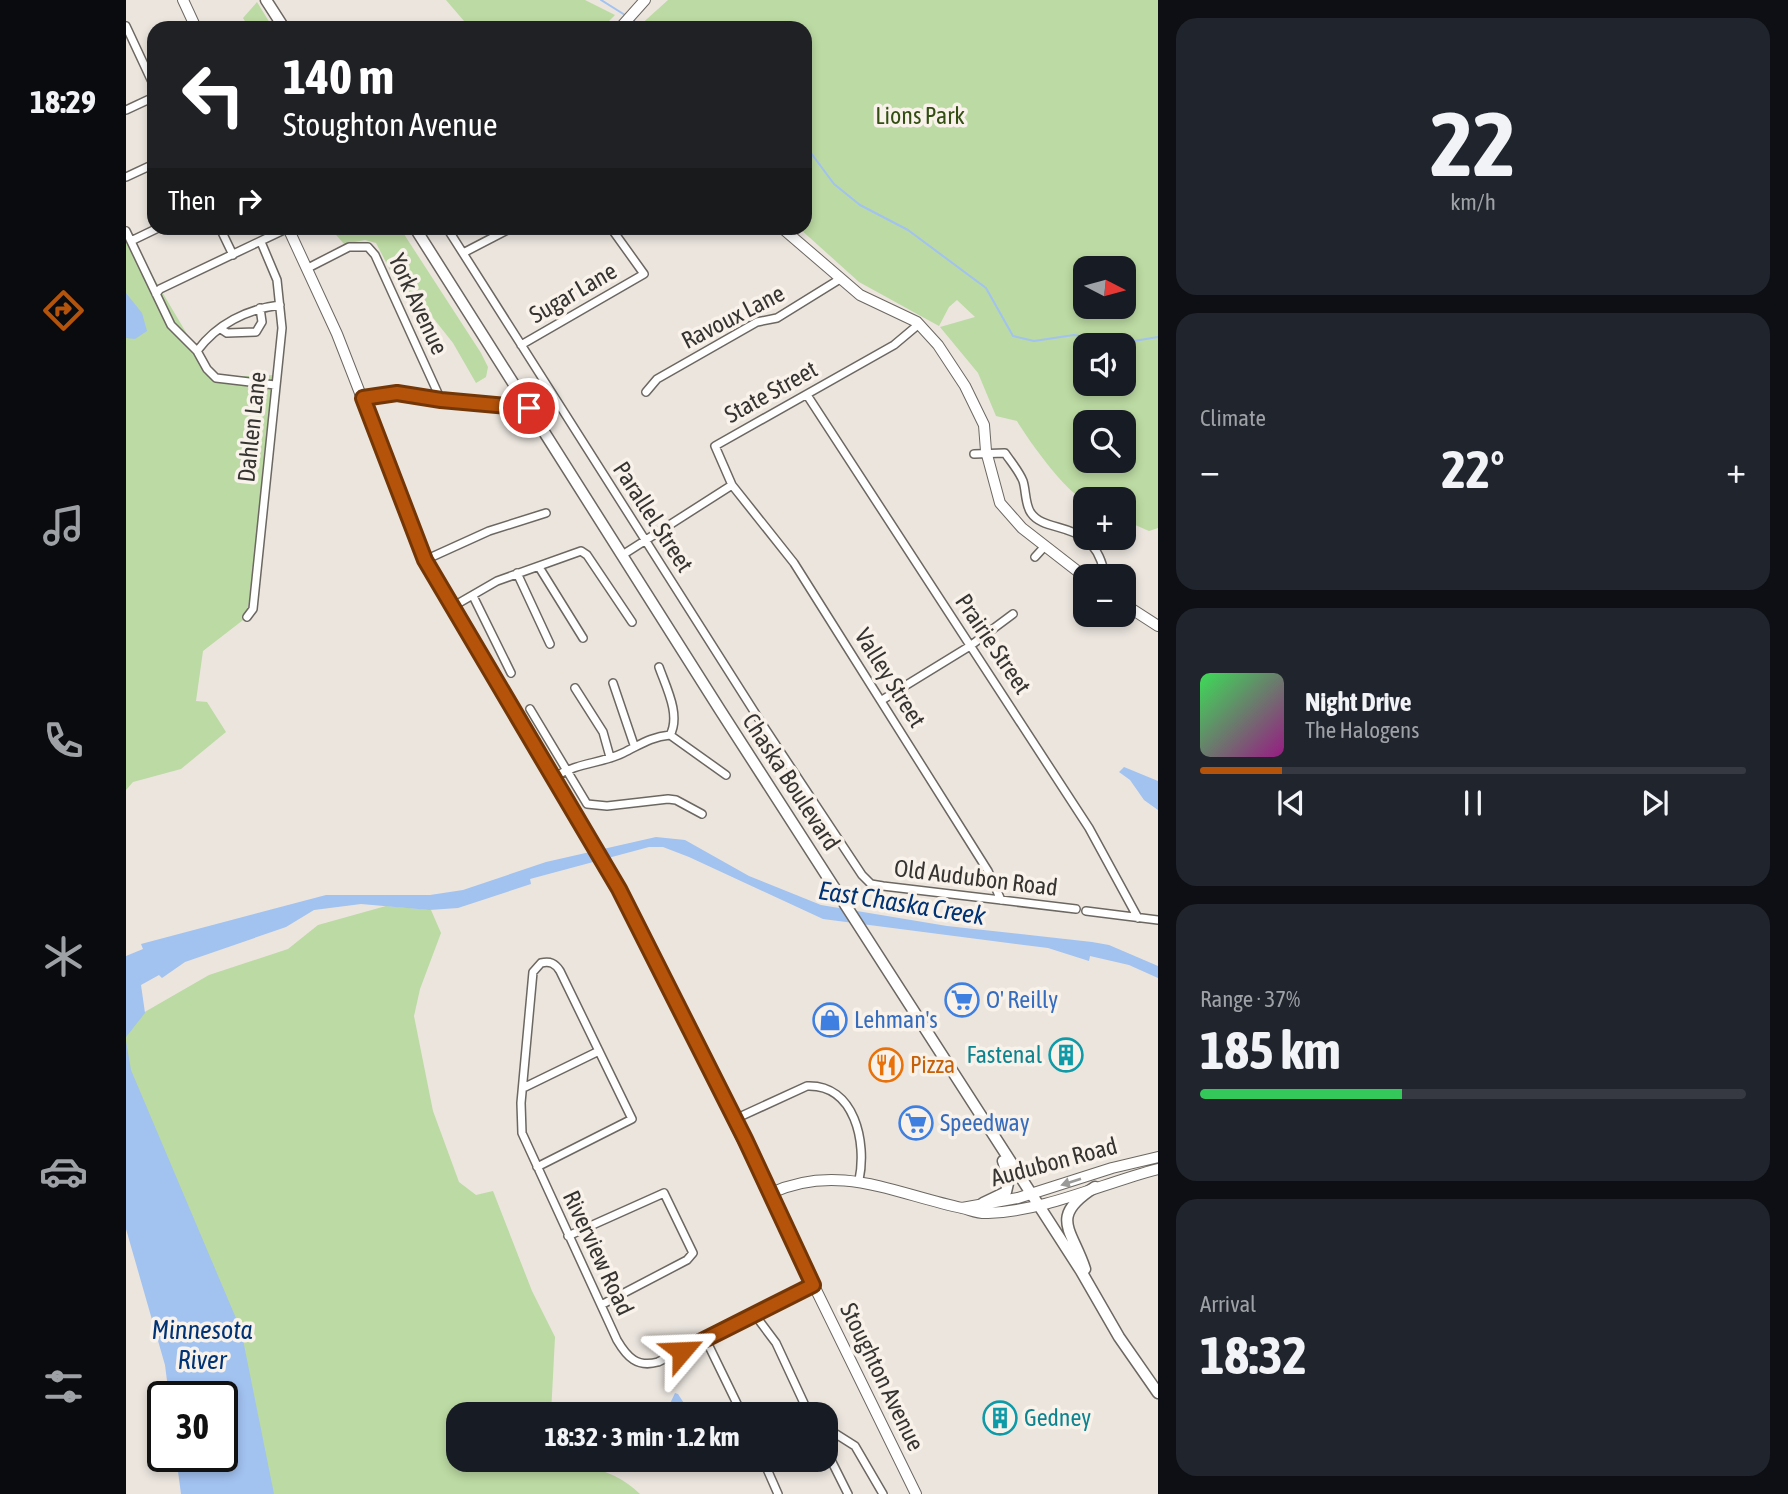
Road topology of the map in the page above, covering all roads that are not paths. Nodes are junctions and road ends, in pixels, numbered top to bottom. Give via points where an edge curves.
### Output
1 (183, 0) edge
2 (266, 0) edge
3 (641, 3) edge
4 (193, 21) edge
5 (280, 21) edge
6 (626, 21) edge
7 (126, 26) edge
8 (147, 71) edge
9 (147, 100) edge
10 (126, 110) edge
11 (147, 167) edge
12 (126, 177) edge
13 (126, 231) edge
14 (147, 233) edge
15 (223, 235) edge
16 (274, 235) edge
17 (292, 235) edge
18 (419, 235) edge
19 (451, 235) edge
20 (498, 235) edge
21 (616, 235) edge
22 (790, 235) edge
23 (131, 241) junction
24 (261, 242) junction
25 (463, 253) junction
26 (233, 255) junction
27 (308, 268) junction
28 (840, 279) junction
29 (156, 294) junction
30 (280, 305) junction
31 (260, 308) junction
32 (919, 324) junction
33 (221, 328) junction
34 (521, 345) junction
35 (197, 351) junction
36 (275, 385) junction
37 (646, 392) dead end
38 (807, 396) junction
39 (363, 398) junction
40 (441, 400) junction
41 (529, 408) junction
42 (986, 451) junction
43 (974, 454) dead end
44 (732, 485) junction
45 (546, 513) dead end
46 (645, 540) junction
47 (1045, 546) junction
48 (624, 554) junction
49 (1035, 557) dead end
50 (425, 560) junction
51 (1102, 564) edge
52 (538, 567) junction
53 (1073, 568) edge
54 (517, 573) junction
55 (473, 596) junction
56 (452, 607) junction
57 (1136, 612) edge
58 (1013, 614) dead end
59 (247, 617) dead end
60 (632, 622) dead end
61 (1158, 626) edge
62 (583, 638) dead end
63 (551, 644) dead end
64 (970, 646) junction
65 (659, 667) dead end
66 (511, 673) dead end
67 (613, 683) dead end
68 (575, 688) dead end
69 (882, 700) junction
70 (530, 709) dead end
71 (670, 735) junction
72 (634, 745) junction
73 (610, 757) junction
74 (567, 769) junction
75 (726, 775) dead end
76 (554, 777) junction
77 (702, 814) dead end
78 (871, 884) joint
79 (1001, 900) junction
80 (1076, 909) dead end
81 (1086, 911) dead end
82 (1138, 918) junction
83 (1158, 920) edge
84 (599, 1051) junction
85 (523, 1088) junction
86 (735, 1119) junction
87 (987, 1126) junction
88 (1158, 1157) edge
89 (537, 1167) junction
90 (1158, 1169) edge
91 (859, 1180) junction
92 (1096, 1187) junction
93 (771, 1193) junction
94 (1031, 1194) junction
95 (983, 1203) junction
96 (1038, 1204) junction
97 (961, 1208) junction
98 (568, 1236) junction
99 (813, 1285) junction
100 (1091, 1289) junction
101 (601, 1305) junction
102 (755, 1315) junction
103 (706, 1340) junction
104 (1158, 1393) edge
105 (736, 1402) edge
106 (803, 1402) edge
107 (838, 1435) edge
108 (768, 1472) edge
109 (837, 1472) edge
110 (778, 1494) edge
111 (848, 1494) edge
112 (883, 1494) edge
113 (916, 1494) edge

1 - 4 street
2 - 5 main road
3 - 6 street
7 - 8 street
9 - 10 street
11 - 12 street
13 - 23 street
14 - 23 street
15 - 26 street
16 - 24 street
17 - 27 street, Stoughton Avenue
18 - 41 main road, Chaska Boulevard
19 - 25 street, Parallel Street
20 - 25 street
21 - 34 street, Sugar Lane via 644,274
22 - 28 street
23 - 29 street
24 - 26 street
24 - 30 street, Dahlen Lane via 276,276
25 - 34 street, Parallel Street
26 - 29 street
27 - 39 street, Stoughton Avenue
27 - 40 street, York Avenue via 349,247 368,247
28 - 32 street via 860,295
28 - 37 street, Ravoux Lane via 777,318 757,322 657,379
29 - 35 street via 171,325
30 - 31 street
30 - 36 street, Dahlen Lane
31 - 33 street
31 - 33 street via 262,322 256,332 227,333
32 - 38 street, State Street via 894,345
32 - 42 street via 965,386 984,425
33 - 35 street
34 - 46 street, Parallel Street
35 - 36 street via 216,378
36 - 59 street, Dahlen Lane via 253,609
38 - 44 street, State Street via 715,446
38 - 64 street, Prairie Street
39 - 40 street via 397,393
39 - 50 street, Stoughton Avenue
40 - 41 street
41 - 48 main road, Chaska Boulevard
42 - 43 street
42 - 47 street via 1000,503
42 - 51 street via 1005,453 1022,479 1030,512 1041,521 1077,531
44 - 46 street
44 - 69 street, Valley Street via 794,564
45 - 50 street via 489,531
46 - 48 street
46 - 78 street, Parallel Street
47 - 49 street
47 - 53 street
48 - 87 main road, Chaska Boulevard
50 - 56 street, Stoughton Avenue
52 - 54 street
52 - 60 street via 581,551
52 - 62 street
54 - 55 street
54 - 63 street
55 - 56 street
55 - 66 street
56 - 76 street, Stoughton Avenue
57 - 61 street
58 - 64 street
64 - 69 street
64 - 82 street, Prairie Street via 1089,828
65 - 71 street via 674,720
67 - 72 street
68 - 73 street via 603,732
69 - 79 street, Valley Street via 988,871
70 - 74 street
71 - 72 street
71 - 75 street
72 - 73 street
73 - 74 street
74 - 76 street
74 - 77 street via 587,804 667,799
76 - 86 street, Stoughton Avenue via 611,874
78 - 79 street, Old Audubon Road
79 - 80 street, Old Audubon Road
81 - 82 street, Old Audubon Road
82 - 83 street, Old Audubon Road
84 - 85 street
84 - 85 street, Riverview Road via 556,965 541,963 533,972
84 - 89 street via 632,1119
85 - 89 street, Riverview Road via 522,1133
86 - 91 street via 807,1086 832,1091 844,1101 861,1135
86 - 93 street, Stoughton Avenue
87 - 94 main road, Chaska Boulevard
87 - 95 main road via 1009,1179 1002,1196
88 -> 94 street, Audubon Road
89 - 98 street, Riverview Road
90 - 92 street, Audubon Road
91 - 93 street, Audubon Road via 810,1180
91 - 97 street, Audubon Road
92 - 96 street, Audubon Road
92 - 100 main road via 1074,1202 1067,1221
93 - 99 street, Stoughton Avenue
94 - 95 street, Audubon Road
94 - 96 main road, Chaska Boulevard
95 - 97 street, Audubon Road
96 - 97 street, Audubon Road via 987,1214
96 - 100 main road, Chaska Boulevard
98 - 101 street, Riverview Road
98 - 101 street via 664,1193 693,1253 687,1261
99 - 102 street, Riverview Road
99 - 113 street, Stoughton Avenue
100 - 104 main road, Chaska Boulevard
101 - 103 street, Riverview Road via 625,1354 637,1363 658,1362
102 - 103 street, Riverview Road
102 - 106 street via 776,1343
103 - 105 street
107 - 112 street via 855,1447
108 - 110 street
109 - 111 street

